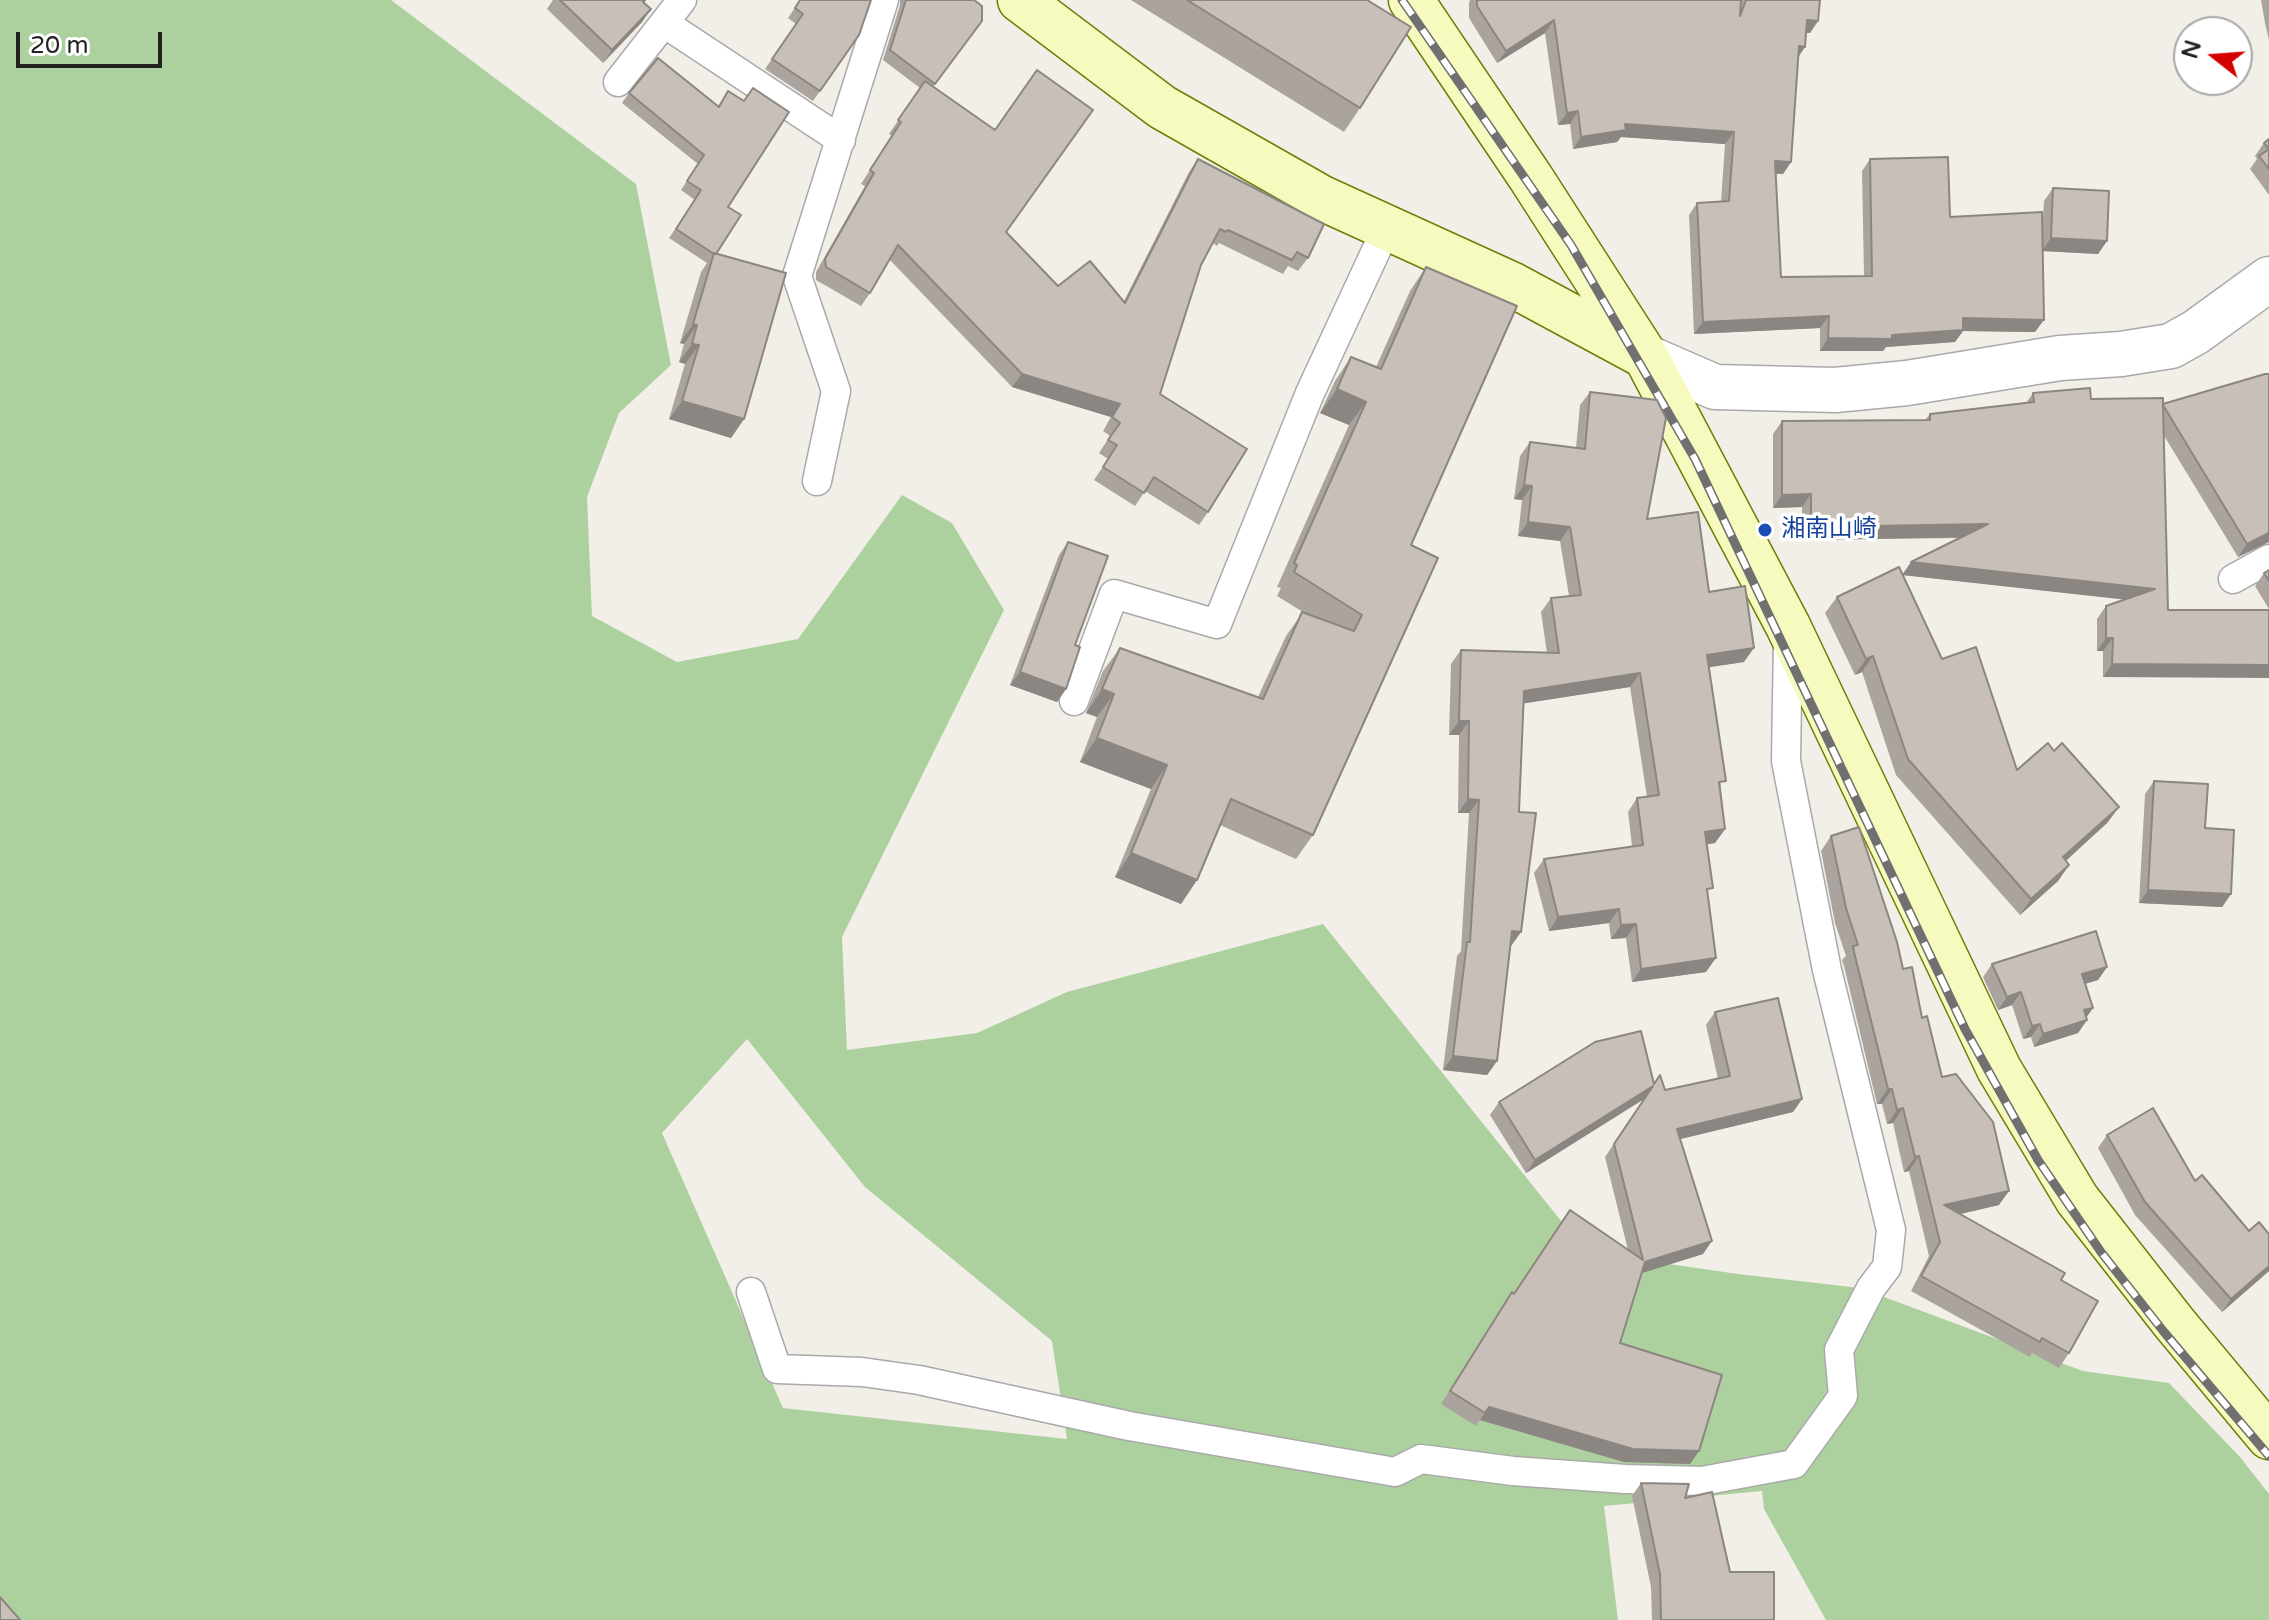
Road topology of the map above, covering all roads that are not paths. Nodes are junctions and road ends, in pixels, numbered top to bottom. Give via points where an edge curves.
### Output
1 (682, 0) edge
2 (884, 0) edge
3 (1020, 0) edge
4 (1416, 2) edge
5 (664, 23) junction
6 (618, 82) dead end
7 (841, 140) junction
8 (1387, 227) junction
9 (2269, 279) edge
10 (1646, 357) junction
11 (817, 481) dead end
12 (2269, 559) edge
13 (2233, 579) dead end
14 (1788, 626) junction
15 (1074, 701) dead end
16 (751, 1292) dead end
17 (2269, 1437) edge

1 - 5 lane
2 - 7 lane
3 - 8 street via 1162,107 1322,198
4 - 10 street
5 - 6 lane
5 - 7 lane
7 - 11 lane via 797,276 836,391
8 - 10 street via 1513,285
8 - 15 lane via 1310,393 1217,624 1114,594
9 - 10 street via 2171,346 1907,383 1835,390 1715,387
10 - 14 street
12 - 13 lane
14 - 16 lane via 1786,761 1827,970 1891,1230 1887,1267 1839,1350 1843,1396 1794,1464 1702,1481 1513,1471 1421,1459 1395,1472 1129,1426 919,1380 777,1369
14 - 17 street via 1999,1069 2077,1199

